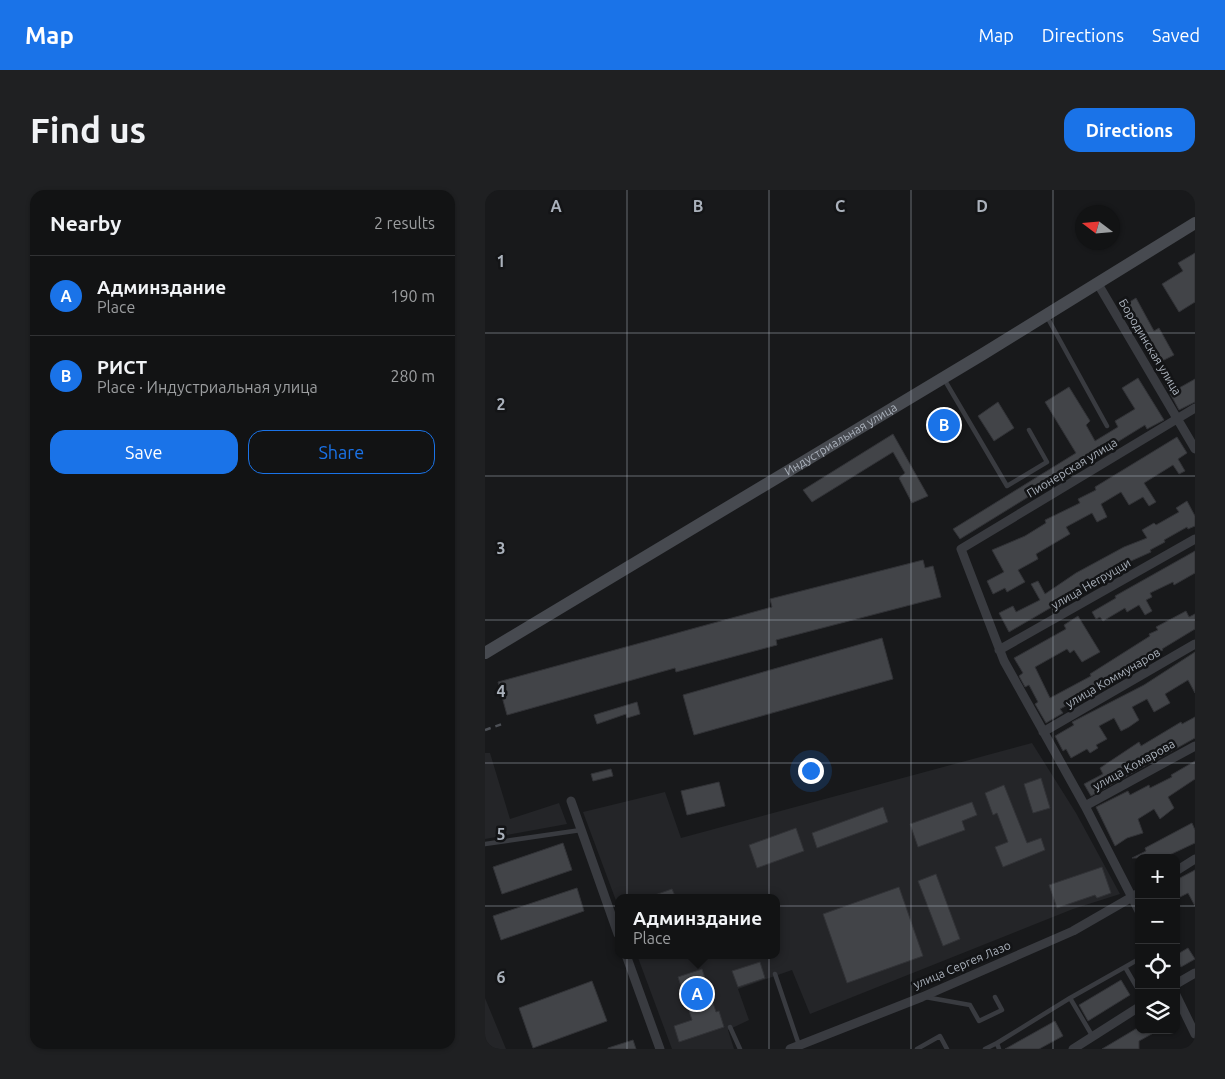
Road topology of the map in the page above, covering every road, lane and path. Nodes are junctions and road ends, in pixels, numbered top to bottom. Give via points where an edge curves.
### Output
1 (1195, 223) edge
2 (1098, 284) junction
3 (1046, 315) junction
4 (943, 378) junction
5 (1195, 408) edge
6 (1178, 418) junction
7 (1107, 426) dead end
8 (1029, 430) dead end
9 (1195, 449) edge
10 (1195, 539) edge
11 (1195, 644) edge
12 (999, 650) junction
13 (485, 653) edge
14 (1043, 732) junction
15 (1195, 746) edge
16 (571, 801) dead end
17 (1085, 806) junction
18 (581, 830) junction
19 (485, 844) edge
20 (1195, 859) edge
21 (1180, 868) edge
22 (1135, 893) edge
23 (1135, 896) edge
24 (615, 926) edge
25 (627, 959) edge
26 (1135, 961) edge
27 (1125, 967) junction
28 (1195, 973) edge
29 (775, 974) dead end
30 (1180, 982) edge
31 (1138, 989) edge
32 (922, 997) junction
33 (995, 997) dead end
34 (1071, 998) junction
35 (1180, 1003) edge
36 (1135, 1010) edge
37 (731, 1027) dead end
38 (1195, 1034) edge
39 (1093, 1037) junction
40 (997, 1044) junction
41 (794, 1047) edge
42 (660, 1049) edge
43 (740, 1049) edge
44 (917, 1049) edge
45 (947, 1049) edge
46 (985, 1049) edge
47 (999, 1049) edge
48 (1073, 1049) edge

1 - 2 main road, Индустриальная улица
2 - 3 main road, Индустриальная улица
2 - 6 street, Бородинская улица
3 - 4 main road, Индустриальная улица
3 - 7 lane
4 - 8 lane via 1007,486 1047,462
4 - 13 main road, Индустриальная улица
5 - 6 street, Пионерская улица
6 - 9 street, Бородинская улица
6 - 12 street, Пионерская улица via 961,549
10 - 12 street, улица Негруцци
11 - 14 street, улица Коммунаров
12 - 14 street
14 - 17 street
15 - 17 street, улица Комарова
16 - 18 street
17 - 22 street
18 - 19 lane
18 - 24 street
20 - 21 street
23 - 32 street, улица Сергея Лазо via 1073,931
25 - 42 street
26 - 27 lane
27 - 31 lane
27 - 34 lane
28 - 30 street
29 - 41 lane
32 - 33 lane via 971,1005 979,1021 1002,1010
32 - 41 street, улица Сергея Лазо
34 - 39 lane
34 - 40 lane
35 - 38 street
36 - 39 street
37 - 43 lane
39 - 48 street
40 - 46 lane
40 - 47 lane
44 - 45 lane via 940,1036

